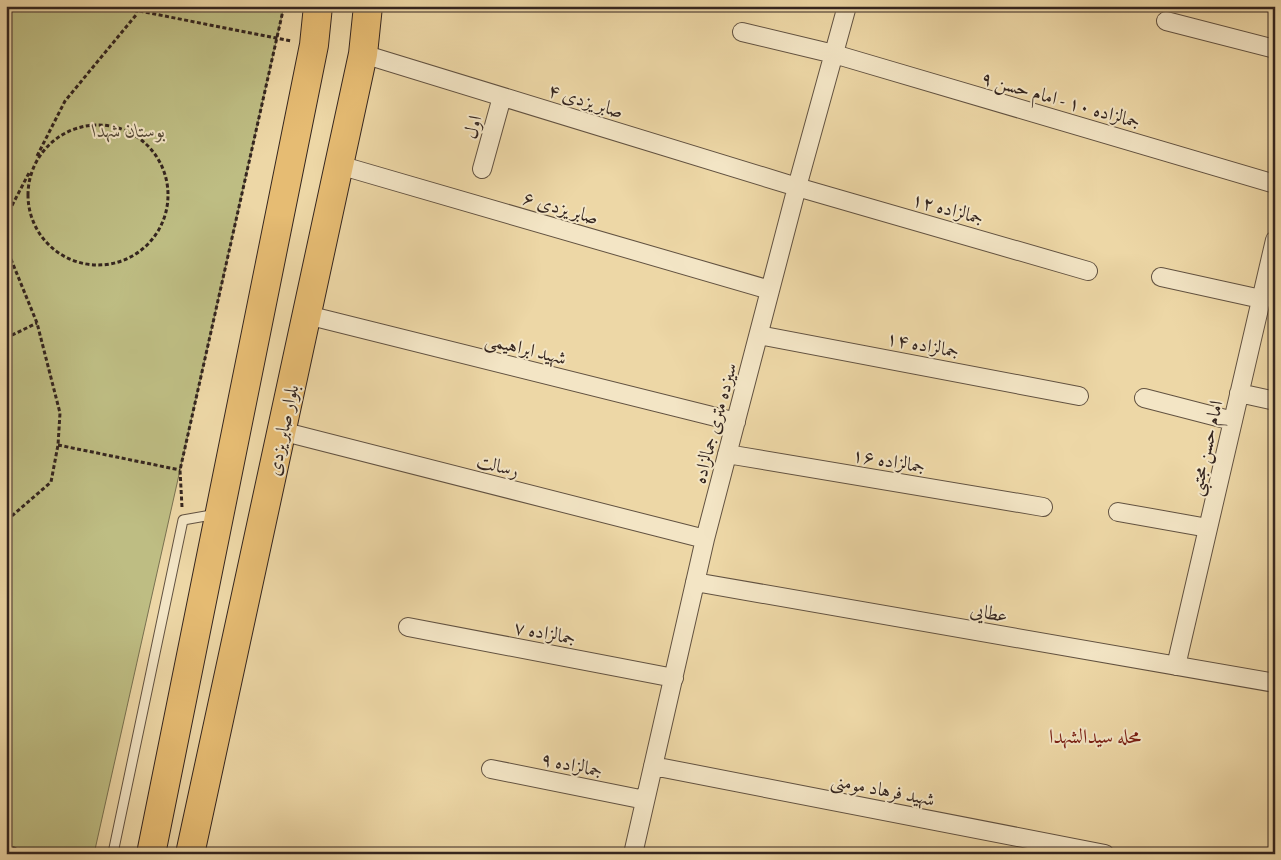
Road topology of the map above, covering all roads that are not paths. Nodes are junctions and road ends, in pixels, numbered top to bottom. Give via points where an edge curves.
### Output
1 (318, 6) edge
2 (368, 6) edge
3 (847, 6) edge
4 (1166, 21) dead end
5 (742, 32) dead end
6 (1275, 49) edge
7 (363, 54) junction
8 (834, 54) junction
9 (502, 97) junction
10 (339, 165) junction
11 (482, 169) dead end
12 (1275, 184) edge
13 (797, 187) junction
14 (1275, 240) edge
15 (1088, 271) dead end
16 (1161, 277) dead end
17 (770, 290) junction
18 (1261, 299) junction
19 (307, 315) junction
20 (759, 335) junction
21 (1239, 393) junction
22 (1079, 396) dead end
23 (1144, 398) dead end
24 (1275, 401) edge
25 (1233, 421) junction
26 (736, 422) junction
27 (281, 432) junction
28 (727, 454) junction
29 (1043, 507) dead end
30 (1118, 512) dead end
31 (220, 513) junction
32 (1208, 528) junction
33 (705, 539) junction
34 (696, 582) junction
35 (408, 627) dead end
36 (1176, 666) junction
37 (674, 678) junction
38 (1275, 683) edge
39 (653, 766) junction
40 (491, 769) dead end
41 (645, 800) junction
42 (114, 854) edge
43 (151, 854) edge
44 (190, 854) edge
45 (633, 854) edge
46 (1104, 854) edge

1 - 31 main road via 314,45
2 - 7 main road, بلوار صابر یزدی
3 - 8 street, سیزده متری جمالزاده
4 - 6 street
5 - 8 street, جمالزاده ۱۰ - امام حسن ۹
7 - 9 street, صابر یزدی ۴
7 - 10 main road, بلوار صابر یزدی
8 - 12 street, جمالزاده ۱۰ - امام حسن ۹
8 - 13 street, سیزده متری جمالزاده
9 - 11 street, اول
9 - 13 street, صابر یزدی ۴
10 - 17 street, صابر یزدی ۶
10 - 19 main road, بلوار صابر یزدی
13 - 15 street, جمالزاده ۱۲
13 - 17 street, سیزده متری جمالزاده
14 - 18 street, امام حسن مجتبی
16 - 18 street
17 - 20 street, سیزده متری جمالزاده
18 - 21 street, امام حسن مجتبی
19 - 26 street, شهید ابراهیمی
19 - 27 main road, بلوار صابر یزدی
20 - 22 street, جمالزاده ۱۴
20 - 26 street, سیزده متری جمالزاده
21 - 24 street
21 - 25 street, امام حسن مجتبی
23 - 25 street
25 - 32 street, امام حسن مجتبی
26 - 28 street, سیزده متری جمالزاده
27 - 33 street, رسالت
27 - 44 main road, بلوار صابر یزدی
28 - 29 street, جمالزاده ۱۶
28 - 33 street, سیزده متری جمالزاده
30 - 32 street
31 - 42 lane via 183,520
31 - 43 main road
32 - 36 street, امام حسن مجتبی
33 - 34 street, سیزده متری جمالزاده
34 - 36 street, عطایی
34 - 37 street, سیزده متری جمالزاده
35 - 37 street, جمالزاده ۷
36 - 38 street, عطایی
37 - 39 street, سیزده متری جمالزاده
39 - 41 street, سیزده متری جمالزاده
39 - 46 street, شهید فرهاد مومنی
40 - 41 street, جمالزاده ۹
41 - 45 street, سیزده متری جمالزاده

